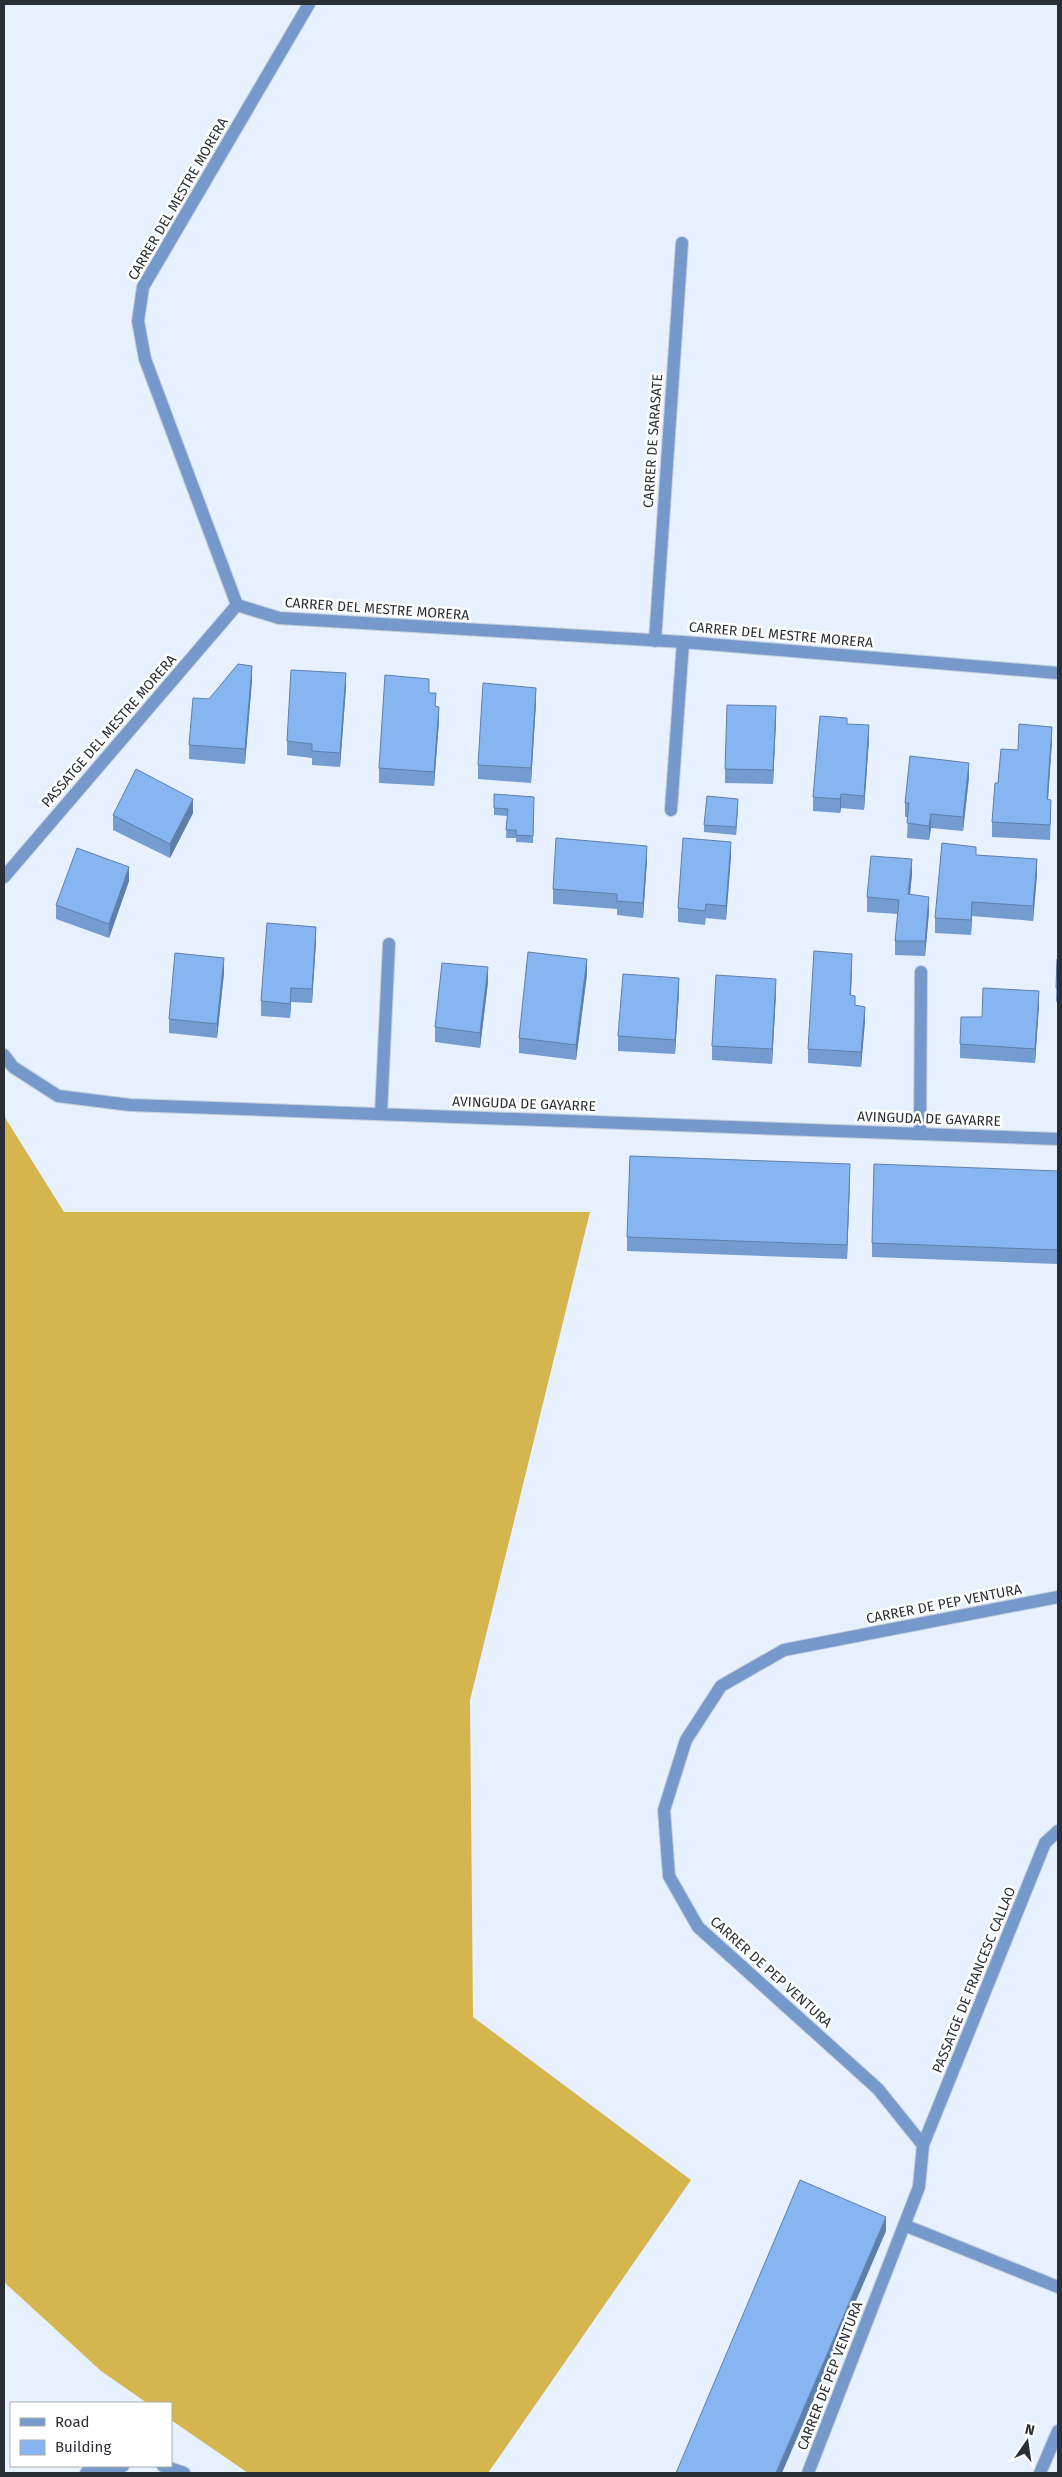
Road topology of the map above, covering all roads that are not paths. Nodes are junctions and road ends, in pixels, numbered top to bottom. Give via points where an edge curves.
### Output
1 (308, 4) edge
2 (682, 243) dead end
3 (237, 605) junction
4 (654, 641) junction
5 (683, 642) junction
6 (1058, 673) edge
7 (671, 810) dead end
8 (4, 877) edge
9 (389, 944) dead end
10 (921, 972) dead end
11 (4, 1055) edge
12 (381, 1114) junction
13 (920, 1134) junction
14 (1058, 1139) edge
15 (1058, 1598) edge
16 (1058, 1831) edge
17 (923, 2145) junction
18 (904, 2225) junction
19 (1058, 2287) edge
20 (1058, 2431) edge
21 (118, 2467) edge
22 (166, 2467) edge
23 (86, 2473) edge
24 (184, 2473) edge
25 (808, 2473) edge
26 (1040, 2473) edge

1 - 3 street, CARRER DEL MESTRE MORERA via 143,287 138,321 146,359
2 - 4 street, CARRER DE SARASATE
3 - 4 street, CARRER DEL MESTRE MORERA via 279,618
3 - 8 street, PASSATGE DEL MESTRE MORERA
4 - 5 street, CARRER DEL MESTRE MORERA
5 - 6 street, CARRER DEL MESTRE MORERA
5 - 7 street
9 - 12 street
10 - 13 street
11 - 12 street, AVINGUDA DE GAYARRE via 13,1067 58,1096 130,1105
12 - 13 street, AVINGUDA DE GAYARRE
13 - 14 street, AVINGUDA DE GAYARRE
15 - 17 street, CARRER DE PEP VENTURA via 784,1650 721,1686 686,1740 664,1810 669,1876 698,1927 878,2089
16 - 17 street, PASSATGE DE FRANCESC CALLAO via 1046,1843
17 - 18 street, CARRER DE PEP VENTURA via 919,2187
18 - 19 street
18 - 25 street, CARRER DE PEP VENTURA
20 - 26 street
21 - 23 street
22 - 24 street

